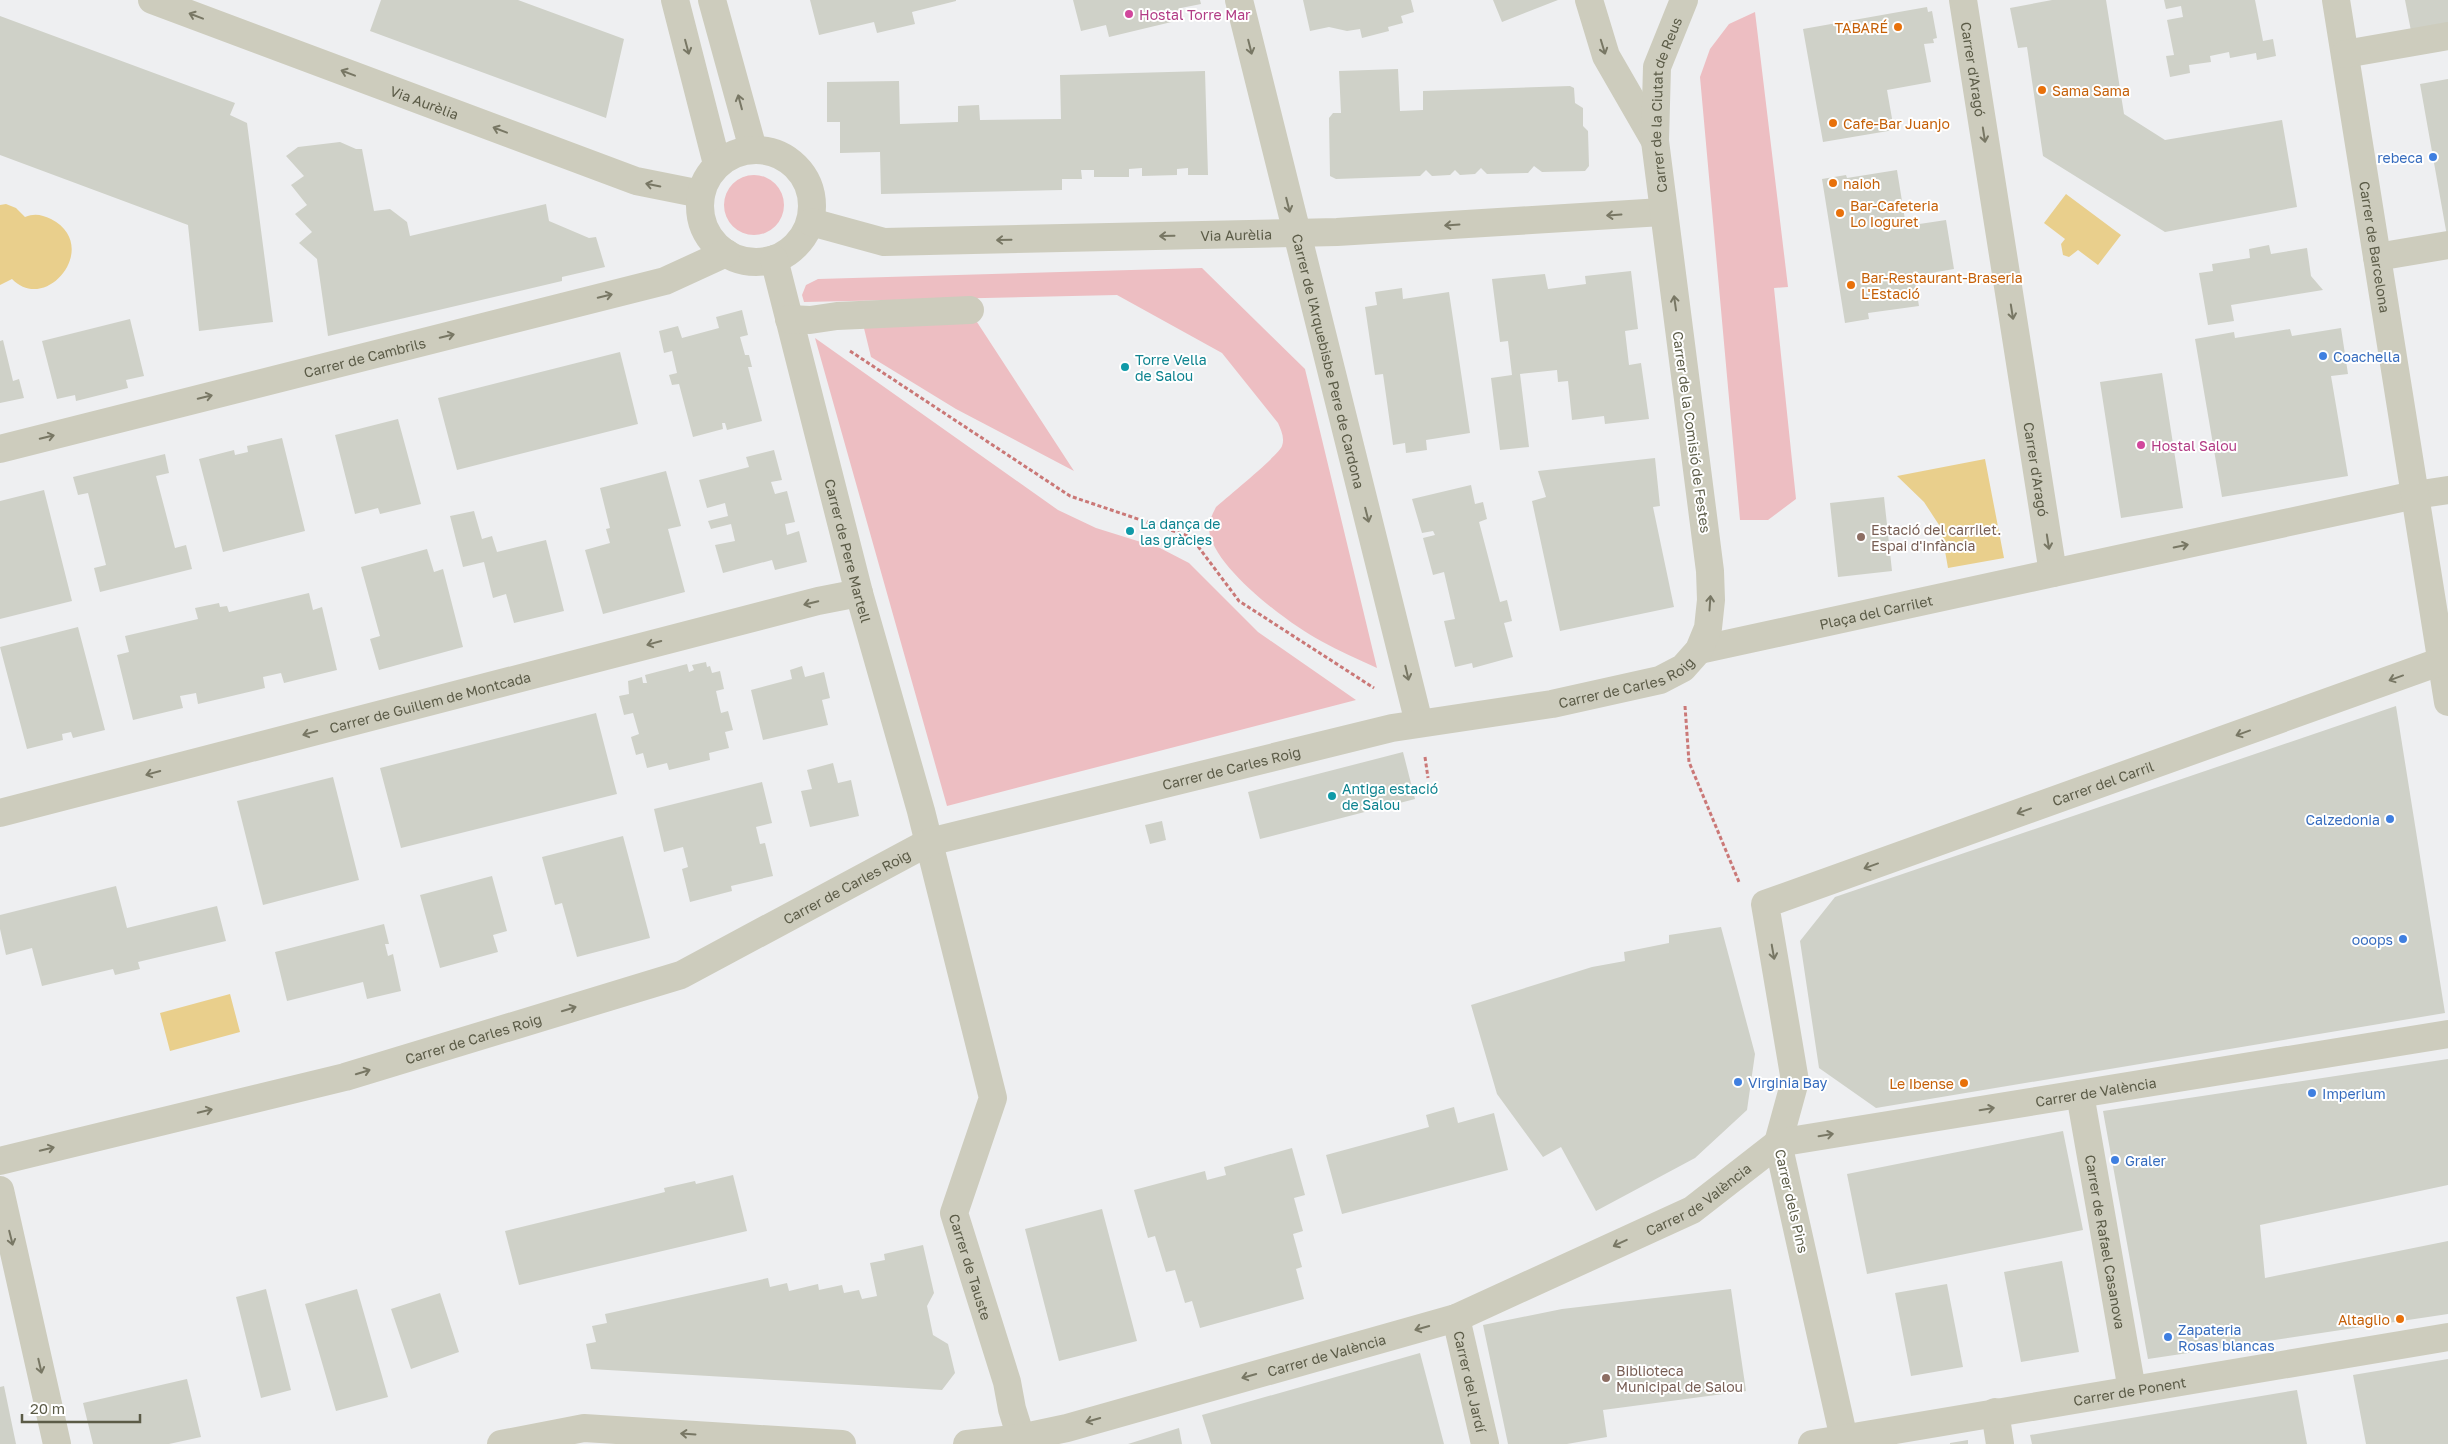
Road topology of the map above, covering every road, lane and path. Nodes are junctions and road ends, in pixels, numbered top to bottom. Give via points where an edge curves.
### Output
1 (152, 0) edge
2 (675, 0) edge
3 (712, 0) edge
4 (1239, 0) edge
5 (1589, 0) edge
6 (1684, 0) edge
7 (1962, 0) edge
8 (2336, 0) edge
9 (2448, 36) edge
10 (2345, 54) junction
11 (1654, 141) junction
12 (753, 149) junction
13 (718, 164) junction
14 (701, 194) junction
15 (1662, 212) junction
16 (811, 222) junction
17 (1296, 234) junction
18 (2448, 245) edge
19 (726, 253) junction
20 (2377, 256) junction
21 (774, 259) junction
22 (970, 310) dead end
23 (837, 316) junction
24 (789, 319) junction
25 (0, 449) edge
26 (2448, 490) edge
27 (2415, 495) junction
28 (2053, 573) junction
29 (859, 593) junction
30 (1691, 659) junction
31 (2442, 661) junction
32 (1375, 688) dead end
33 (2448, 702) edge
34 (1419, 723) junction
35 (0, 813) edge
36 (929, 842) junction
37 (1740, 885) dead end
38 (1765, 904) joint
39 (2448, 1034) edge
40 (2080, 1094) junction
41 (993, 1098) joint
42 (1778, 1143) junction
43 (0, 1161) edge
44 (0, 1190) edge
45 (1456, 1318) junction
46 (2448, 1337) edge
47 (2132, 1390) junction
48 (1995, 1412) junction
49 (1844, 1439) junction
50 (1021, 1441) edge
51 (57, 1444) edge
52 (502, 1444) edge
53 (842, 1444) edge
54 (967, 1444) edge
55 (1484, 1444) edge
56 (1812, 1444) edge
57 (2000, 1444) edge

14 -> 1 street, Via Aurèlia via 636,181
2 -> 13 street
12 -> 3 street
4 -> 17 street, Carrer de l'Arquebisbe Pere de Cardona
5 -> 11 street via 1606,56
6 - 11 street, Carrer de la Ciutat de Reus via 1657,67
7 -> 28 street, Carrer d'Aragó
8 - 10 street, Carrer de Barcelona
9 - 10 street
10 - 20 street, Carrer de Barcelona
11 - 15 street, Carrer de la Ciutat de Reus
12 - 13 street via 734,154
12 - 16 street via 771,151 787,158 801,171 810,186
13 - 14 street via 706,178
14 - 19 street via 704,228
15 -> 17 street, Via Aurèlia
30 -> 15 street, Carrer de la Comisió de Festes via 1708,628 1710,571
17 -> 16 street, Via Aurèlia via 884,242
16 - 21 street via 803,238 790,251
17 -> 34 street, Carrer de l'Arquebisbe Pere de Cardona
18 - 20 street
19 - 21 street via 749,262
25 -> 19 street, Carrer de Cambrils via 666,281
20 - 27 street, Carrer de Barcelona
21 - 24 street, Carrer de Pere Martell
22 - 23 street
23 - 24 street
23 - 32 path via 850,350 1070,496 1191,537 1240,602
24 - 29 street, Carrer de Pere Martell
26 - 27 street
28 -> 27 street
27 - 31 street, Carrer de Barcelona
28 - 30 street, Plaça del Carrilet
29 -> 35 street, Carrer de Guillem de Montcada
29 - 36 street, Carrer de Pere Martell
30 - 34 street, Carrer de Carles Roig via 1660,680 1552,704
30 - 37 path via 1689,762
31 - 33 street, Carrer de Barcelona
31 -> 38 street, Carrer del Carril
34 - 36 street, Carrer de Carles Roig
36 - 41 street, Carrer de Pere Martell
43 -> 36 street, Carrer de Carles Roig via 345,1077 681,975
38 -> 42 street, Carrer dels Pins via 1795,1081
39 - 40 street, Carrer de València
42 -> 40 street, Carrer de València
40 - 47 street, Carrer de Rafael Casanova
41 - 50 street, Carrer de Tauste via 954,1214 1007,1382
42 -> 45 street, Carrer de València via 1692,1210
42 - 49 street, Carrer dels Pins
44 -> 51 street
45 -> 50 street, Carrer de València
45 - 55 street, Carrer del Jardí
46 - 47 street, Carrer de Ponent
47 - 48 street, Carrer de Ponent
48 - 49 street, Carrer de Ponent
48 - 57 street
49 - 56 street, Carrer de Ponent
50 - 54 street, Carrer de València
53 -> 52 street via 584,1428

